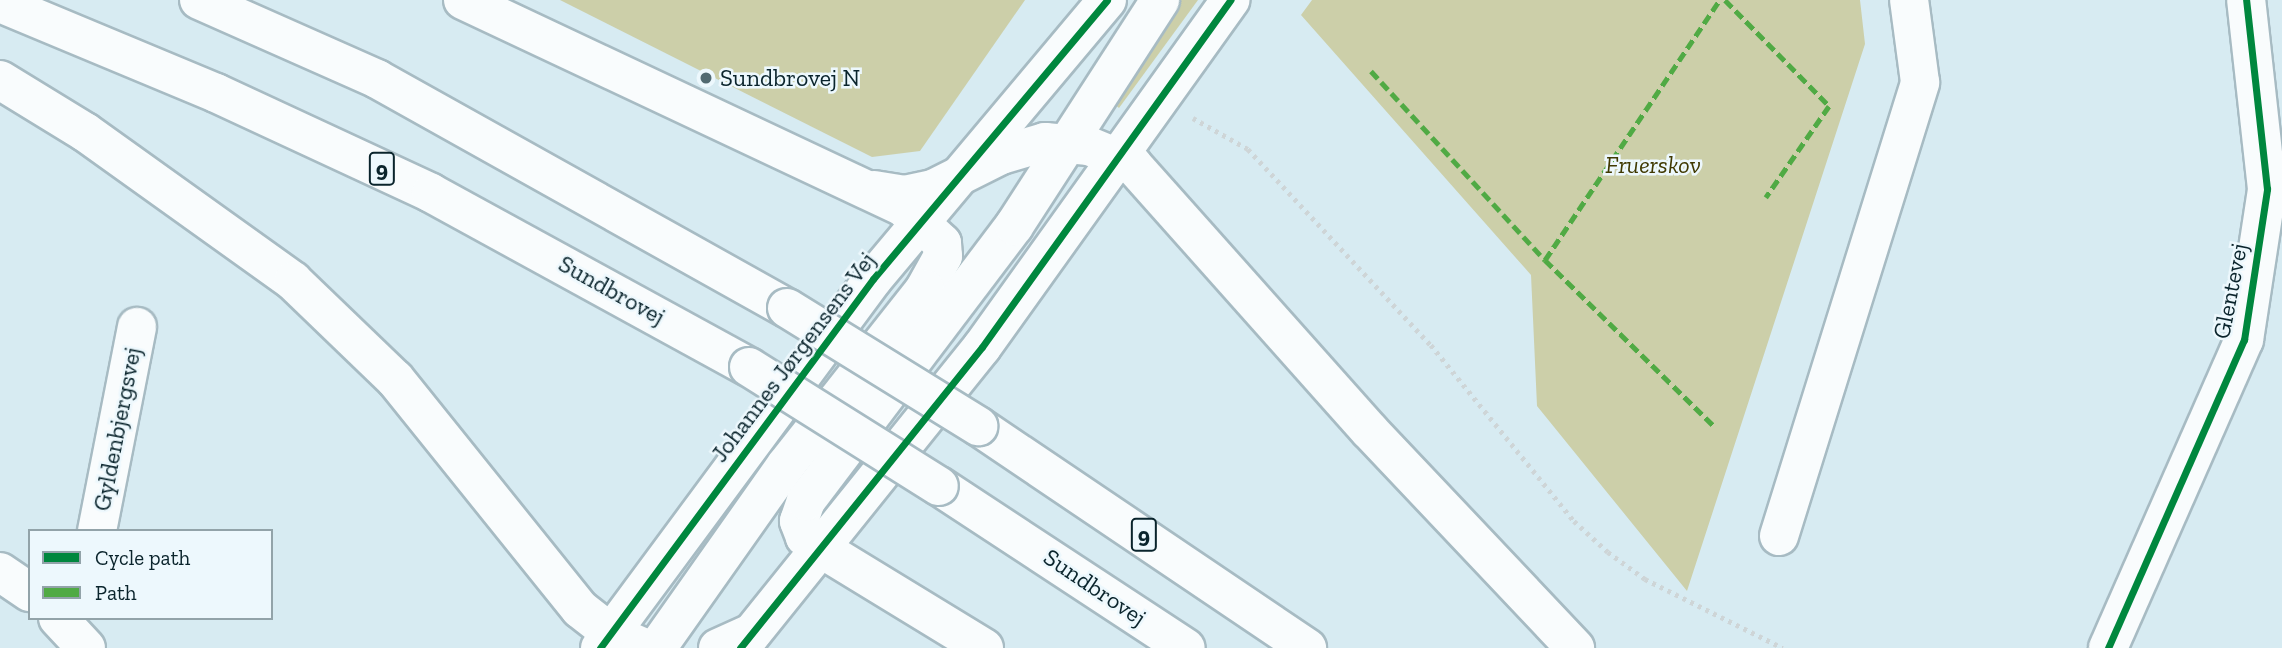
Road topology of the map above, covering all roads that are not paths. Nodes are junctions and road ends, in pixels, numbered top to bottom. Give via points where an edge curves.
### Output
1 (199, 0) edge
2 (463, 0) edge
3 (1107, 0) edge
4 (1160, 0) edge
5 (1230, 0) edge
6 (1909, 0) edge
7 (2246, 0) edge
8 (0, 4) edge
9 (0, 80) edge
10 (1069, 143) junction
11 (1118, 156) junction
12 (966, 171) junction
13 (858, 186) junction
14 (922, 221) junction
15 (137, 327) dead end
16 (97, 529) edge
17 (1779, 536) dead end
18 (822, 549) junction
19 (0, 572) edge
20 (28, 591) edge
21 (746, 640) edge
22 (618, 643) edge
23 (657, 648) edge
24 (718, 648) edge
25 (985, 648) edge
26 (1186, 648) edge
27 (1307, 648) edge
28 (1574, 648) edge
29 (2108, 648) edge

1 - 27 main road, 9, bridge via 377,79 787,308 978,426
2 - 13 main road
3 - 12 main road, Johannes Jørgensens Vej
4 - 10 main road
5 - 11 main road
6 - 17 main road via 1920,82
7 - 29 main road, Glentevej via 2267,189 2244,340
8 - 26 main road, Sundbrovej / 9, bridge via 216,93 431,193 749,367
9 - 22 main road via 85,132 293,281 395,379 580,609
10 - 11 main road
10 - 12 main road via 1023,147
10 - 18 main road via 1014,226 806,501 799,522 805,537
11 - 18 main road via 982,347
11 - 28 main road via 1153,183 1369,430
12 - 13 main road via 933,189 904,195
12 - 14 main road, Johannes Jørgensens Vej
13 - 14 main road
14 - 22 main road, Johannes Jørgensens Vej via 873,279
14 - 23 main road via 942,243 943,256 925,289 786,465
15 - 16 main road, Gyldenbjergsvej
18 - 21 main road
18 - 25 main road
19 - 20 main road
21 - 24 main road

